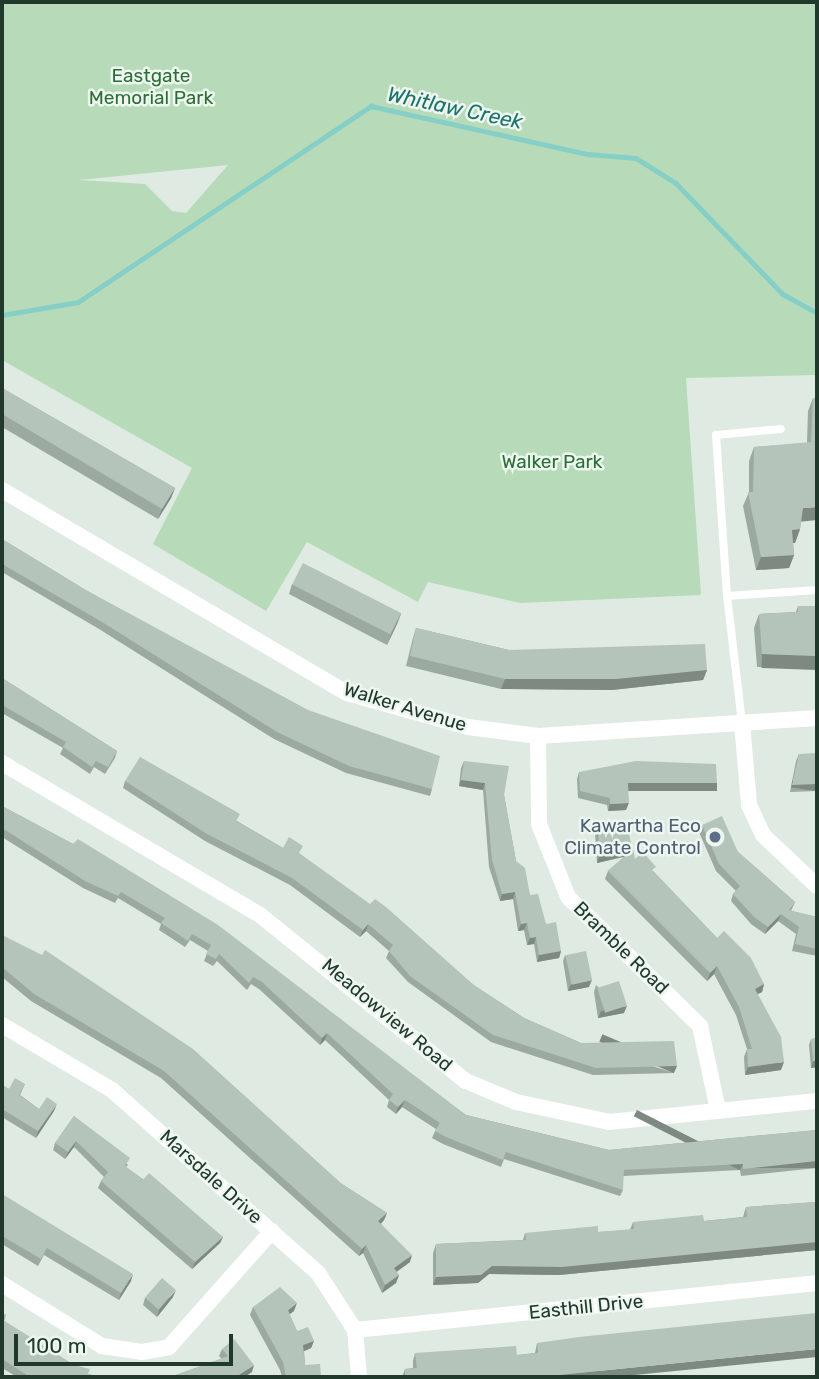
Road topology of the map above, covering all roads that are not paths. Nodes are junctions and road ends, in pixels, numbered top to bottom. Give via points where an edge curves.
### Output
1 (781, 429) dead end
2 (2, 490) edge
3 (817, 590) edge
4 (727, 596) junction
5 (817, 718) edge
6 (742, 723) junction
7 (538, 736) junction
8 (2, 763) edge
9 (817, 886) edge
10 (2, 1025) edge
11 (817, 1101) edge
12 (718, 1110) junction
13 (272, 1231) junction
14 (817, 1283) edge
15 (2, 1284) edge
16 (355, 1330) junction
17 (359, 1377) edge

1 - 4 lane via 716,435
2 - 7 street, Walker Avenue via 347,692 468,727
3 - 4 lane
4 - 6 lane
5 - 6 street, Walker Avenue
6 - 7 street, Walker Avenue
6 - 9 street via 748,805 764,835
7 - 12 street, Bramble Road via 539,824 568,897 700,1026
8 - 12 street, Meadowview Road via 260,915 466,1081 516,1102 609,1122
10 - 13 street, Marsdale Drive via 112,1090
11 - 12 street, Meadowview Road
13 - 15 street via 169,1347 142,1352 103,1346
13 - 16 street, Marsdale Drive via 318,1273
14 - 16 street, Easthill Drive
16 - 17 street, Marsdale Drive

